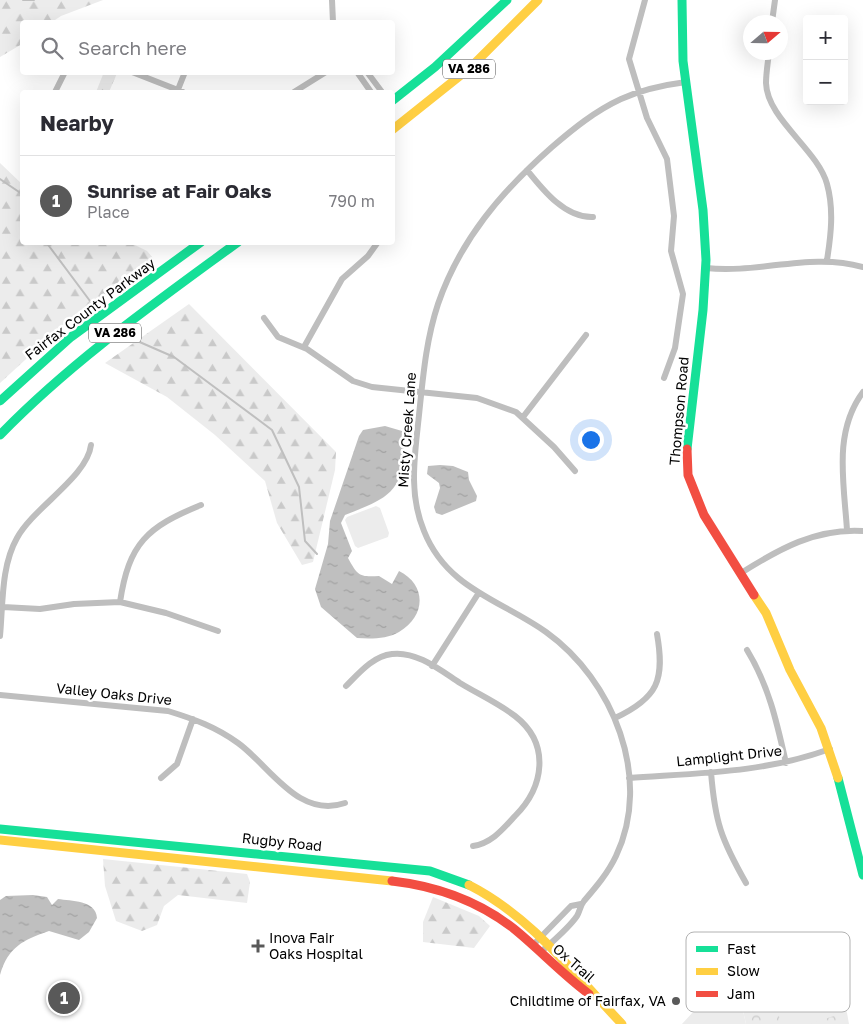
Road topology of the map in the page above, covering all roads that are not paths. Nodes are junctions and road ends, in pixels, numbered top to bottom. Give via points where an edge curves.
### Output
1 (332, 0) edge
2 (507, 0) edge
3 (538, 0) edge
4 (645, 0) edge
5 (682, 0) edge
6 (775, 0) edge
7 (773, 15) edge
8 (333, 20) edge
9 (768, 60) edge
10 (64, 75) edge
11 (139, 75) edge
12 (184, 75) edge
13 (321, 75) edge
14 (360, 75) edge
15 (369, 75) edge
16 (686, 82) junction
17 (56, 90) edge
18 (174, 90) edge
19 (180, 90) edge
20 (297, 90) edge
21 (370, 90) edge
22 (380, 90) edge
23 (638, 93) junction
24 (395, 99) edge
25 (395, 128) edge
26 (527, 170) junction
27 (593, 217) dead end
28 (197, 245) edge
29 (234, 245) edge
30 (376, 245) edge
31 (827, 260) junction
32 (863, 267) edge
33 (706, 268) junction
34 (264, 318) dead end
35 (586, 334) dead end
36 (304, 347) junction
37 (664, 378) dead end
38 (422, 392) junction
39 (863, 392) edge
40 (0, 401) edge
41 (523, 417) junction
42 (0, 435) edge
43 (91, 445) dead end
44 (575, 471) dead end
45 (201, 506) dead end
46 (847, 530) junction
47 (863, 531) edge
48 (741, 574) junction
49 (478, 594) junction
50 (120, 602) junction
51 (3, 607) junction
52 (218, 631) dead end
53 (657, 634) dead end
54 (0, 636) edge
55 (747, 650) dead end
56 (432, 666) junction
57 (346, 686) dead end
58 (0, 695) edge
59 (192, 718) junction
60 (616, 718) junction
61 (830, 749) junction
62 (786, 763) junction
63 (712, 772) junction
64 (161, 778) dead end
65 (629, 778) junction
66 (345, 803) dead end
67 (0, 828) edge
68 (0, 840) edge
69 (474, 846) dead end
70 (863, 875) edge
71 (746, 883) dead end
72 (581, 904) junction
73 (540, 937) junction
74 (532, 945) junction
75 (545, 949) junction
76 (622, 1024) edge

1 - 8 street
2 - 24 main road, VA 286
3 - 25 main road, VA 286 via 471,67
4 - 23 street via 629,59
5 - 16 main road, Thompson Road via 681,35
6 - 7 street
9 - 31 street via 766,85 774,107 790,132 814,158 827,182 831,238
10 - 17 street
11 - 18 street
12 - 19 street
13 - 20 street
14 - 21 street
15 - 22 street
16 - 23 street, Misty Creek Lane
16 - 33 main road, Thompson Road via 703,210
23 - 26 street, Misty Creek Lane via 586,119
23 - 37 street via 667,160 674,216 671,251 683,294 675,348
26 - 27 street via 551,197 572,212
26 - 38 street, Misty Creek Lane via 487,212 453,268 438,304 429,338
28 - 40 main road, Fairfax County Parkway / VA 286 via 77,334
29 - 42 main road, VA 286 via 70,367
30 - 36 street via 342,279
31 - 32 street
31 - 33 street via 732,271
33 - 48 main road, Thompson Road via 687,441 687,469 701,510
34 - 36 street via 278,337
35 - 41 street
36 - 38 street via 353,381 372,387
38 - 41 street via 491,401
38 - 49 street, Misty Creek Lane via 413,484 420,522 444,565
39 - 46 street via 847,423 841,451
41 - 44 street
43 - 51 street via 83,466 18,536 8,563
45 - 50 street via 166,520 140,543 127,568
46 - 47 street
46 - 48 street via 794,542
48 - 61 main road, Thompson Road via 766,613 790,670
49 - 56 street
49 - 60 street, Misty Creek Lane via 532,623 562,644 586,670
50 - 51 street via 40,609
50 - 52 street
51 - 54 street
53 - 60 street via 661,665 656,687 639,706
55 - 62 street via 771,699
56 - 57 street via 411,655 388,654 373,661
56 - 69 street via 516,717 528,730 537,750 539,771 529,800 492,839
58 - 59 street, Valley Oaks Drive via 168,712
59 - 64 street via 177,764
59 - 66 street, Valley Oaks Drive via 239,744 288,790 321,805
60 - 65 street, Misty Creek Lane
61 - 62 street, Lamplight Drive
61 - 70 main road, Thompson Road
62 - 63 street, Lamplight Drive
63 - 65 street, Lamplight Drive
63 - 71 street via 714,805 721,835
65 - 72 street, Misty Creek Lane via 627,822 617,854 598,886
67 - 73 main road, Rugby Road via 430,871 460,879 489,893
68 - 74 main road, Rugby Road via 413,883 445,891 475,904 498,917
72 - 73 street, Misty Creek Lane via 571,906
72 - 75 street, Misty Creek Lane via 578,915
73 - 74 street, Misty Creek Lane
73 - 75 main road, Ox Trail
74 - 75 main road, Ox Trail
75 - 76 main road, Ox Trail via 572,982 599,1001

